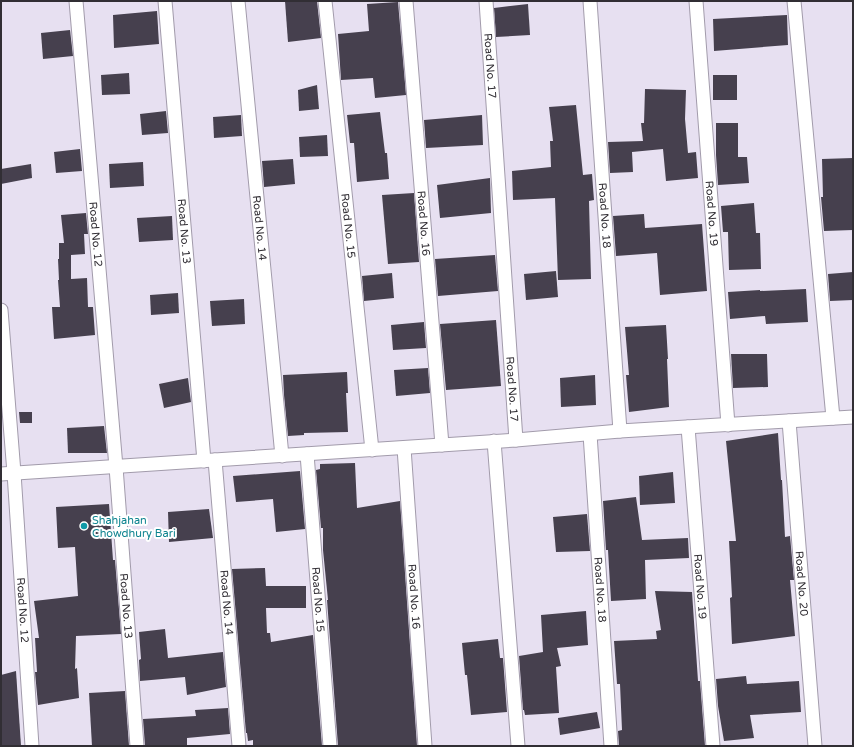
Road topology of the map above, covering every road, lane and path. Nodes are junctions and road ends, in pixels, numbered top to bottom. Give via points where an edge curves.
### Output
1 (76, 1) edge
2 (165, 1) edge
3 (238, 1) edge
4 (326, 1) edge
5 (406, 1) edge
6 (486, 1) edge
7 (590, 1) edge
8 (696, 1) edge
9 (794, 1) edge
10 (1, 310) edge
11 (853, 417) edge
12 (833, 418) junction
13 (789, 421) junction
14 (728, 425) junction
15 (688, 427) junction
16 (620, 431) junction
17 (590, 434) junction
18 (516, 440) junction
19 (494, 441) junction
20 (442, 445) junction
21 (404, 448) junction
22 (372, 450) junction
23 (307, 454) junction
24 (282, 456) junction
25 (210, 460) junction
26 (116, 467) junction
27 (7, 474) edge
28 (32, 746) edge
29 (137, 746) edge
30 (239, 746) edge
31 (330, 746) edge
32 (425, 746) edge
33 (518, 746) edge
34 (611, 746) edge
35 (713, 746) edge
36 (815, 746) edge

1 - 26 street, Road No. 12
2 - 25 street, Road No. 13
3 - 24 street, Road No. 14
4 - 22 street, Road No. 15
5 - 20 street, Road No. 16
6 - 18 street, Road No. 17
7 - 16 street, Road No. 18
8 - 14 street, Road No. 19
9 - 12 street
10 - 27 street, Road No. 12
11 - 12 street
12 - 13 street
13 - 14 street
13 - 36 street, Road No. 20
14 - 15 street
15 - 16 street
15 - 35 street, Road No. 19
16 - 17 street
17 - 18 street
17 - 34 street, Road No. 18
18 - 19 street
19 - 20 street
19 - 33 street
20 - 21 street
21 - 22 street
21 - 32 street, Road No. 16
22 - 23 street
23 - 24 street
23 - 31 street, Road No. 15
24 - 25 street
25 - 26 street
25 - 30 street, Road No. 14
26 - 27 street
26 - 29 street, Road No. 13
27 - 28 street, Road No. 12

